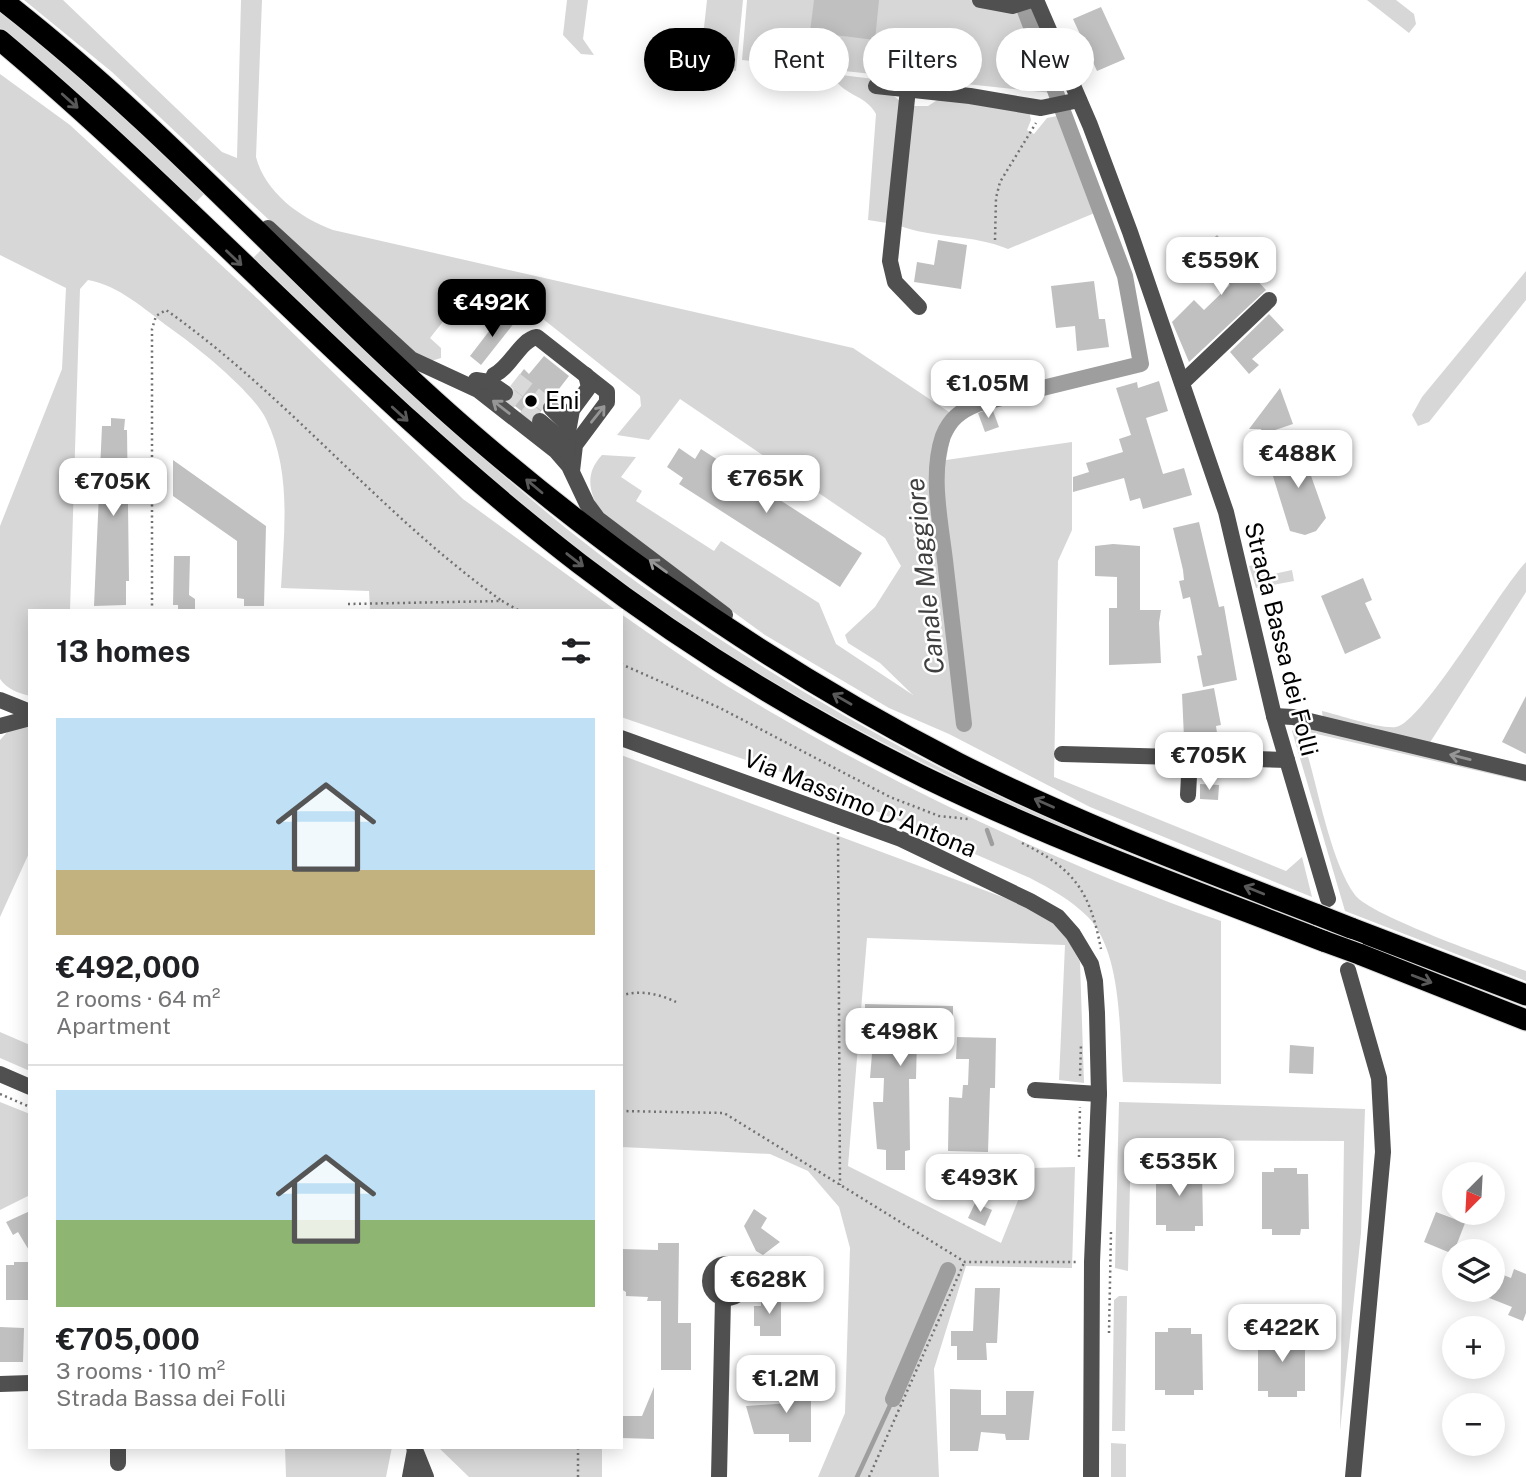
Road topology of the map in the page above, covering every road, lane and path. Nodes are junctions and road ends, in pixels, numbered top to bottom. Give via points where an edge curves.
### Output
1 (2, 0) edge
2 (980, 0) edge
3 (1028, 2) edge
4 (0, 40) edge
5 (0, 50) edge
6 (46, 79) junction
7 (908, 91) edge
8 (929, 91) edge
9 (1063, 104) junction
10 (211, 184) junction
11 (995, 240) dead end
12 (1269, 300) dead end
13 (919, 307) dead end
14 (586, 375) junction
15 (494, 376) junction
16 (449, 378) junction
17 (476, 380) junction
18 (1183, 382) junction
19 (568, 435) junction
20 (568, 454) junction
21 (573, 474) junction
22 (502, 601) junction
23 (348, 604) dead end
24 (360, 605) junction
25 (152, 609) edge
26 (360, 609) edge
27 (516, 609) edge
28 (623, 665) edge
29 (810, 681) junction
30 (0, 701) edge
31 (28, 711) edge
32 (1274, 716) junction
33 (28, 718) edge
34 (0, 725) edge
35 (623, 739) edge
36 (1062, 754) dead end
37 (1190, 757) junction
38 (1287, 761) junction
39 (1526, 773) edge
40 (1188, 795) dead end
41 (977, 821) dead end
42 (848, 836) dead end
43 (1013, 839) dead end
44 (1323, 907) junction
45 (1103, 958) dead end
46 (1354, 962) junction
47 (623, 995) edge
48 (1526, 995) edge
49 (676, 1002) dead end
50 (1526, 1020) edge
51 (1081, 1036) dead end
52 (0, 1074) edge
53 (28, 1086) edge
54 (1035, 1090) dead end
55 (1080, 1092) junction
56 (0, 1094) edge
57 (1099, 1094) junction
58 (28, 1106) edge
59 (623, 1111) edge
60 (1079, 1162) dead end
61 (840, 1185) junction
62 (1078, 1250) dead end
63 (965, 1262) junction
64 (723, 1298) dead end
65 (28, 1383) edge
66 (0, 1384) edge
67 (414, 1449) edge
68 (578, 1449) edge
69 (410, 1477) edge
70 (426, 1477) edge
71 (578, 1477) edge
72 (719, 1477) edge
73 (869, 1477) edge
74 (1091, 1477) edge
75 (1353, 1477) edge

1 - 10 highway via 121,99
2 - 3 street
3 - 9 street, Strada Bassa dei Folli
4 - 6 highway
5 - 6 highway
6 -> 46 highway, bridge via 429,439 566,553 692,644 817,720 960,794 1081,847 1326,942
7 - 13 street via 890,261 895,282
8 - 9 street
9 - 11 path via 1038,120 1000,182
9 - 18 street, Strada Bassa dei Folli via 1130,232
10 - 16 street via 279,238 404,354
29 -> 10 highway via 662,585 533,485 409,377
12 - 18 street
14 - 15 street via 535,337
14 - 19 street via 590,384 572,410
21 -> 14 street via 575,445 608,399 607,392
15 - 17 street
15 - 17 street via 506,375 510,386
16 - 17 street
21 -> 16 street via 556,451 485,395
18 - 32 street, Strada Bassa dei Folli via 1229,520
19 - 20 street
19 - 20 street via 566,423 546,415
20 - 21 street
29 -> 21 street via 606,526 587,504
22 - 24 path
22 - 25 path via 385,506 213,344 166,310 156,316 152,329
22 - 27 path
23 - 24 path
24 - 26 path
28 - 41 path via 720,708 890,797 939,816
44 -> 29 highway via 1116,835 1010,788
30 - 31 street
30 - 34 street
32 - 38 street, Strada Bassa dei Folli
39 -> 32 street
33 - 34 street
35 - 57 street, Via Massimo D'Antona via 901,839 1058,918 1085,954 1095,981
36 - 37 street
37 - 38 street
37 - 40 street
38 - 44 street, Strada Bassa dei Folli
42 - 61 path via 838,832
43 - 45 path via 1058,864 1080,884 1095,916
44 - 48 highway, bridge via 1351,928
46 -> 50 highway
46 - 75 street via 1378,1076 1383,1152
47 - 49 path via 661,995
51 - 55 path
52 - 53 street
54 - 55 street
55 - 57 street
55 - 60 path
56 - 58 path
57 - 74 street, Via Massimo D'Antona
59 - 61 path via 724,1113
61 - 63 path
62 - 63 path via 1078,1262
63 - 73 path
64 - 72 street
65 - 66 street
67 - 69 street
67 - 70 street
68 - 71 path

